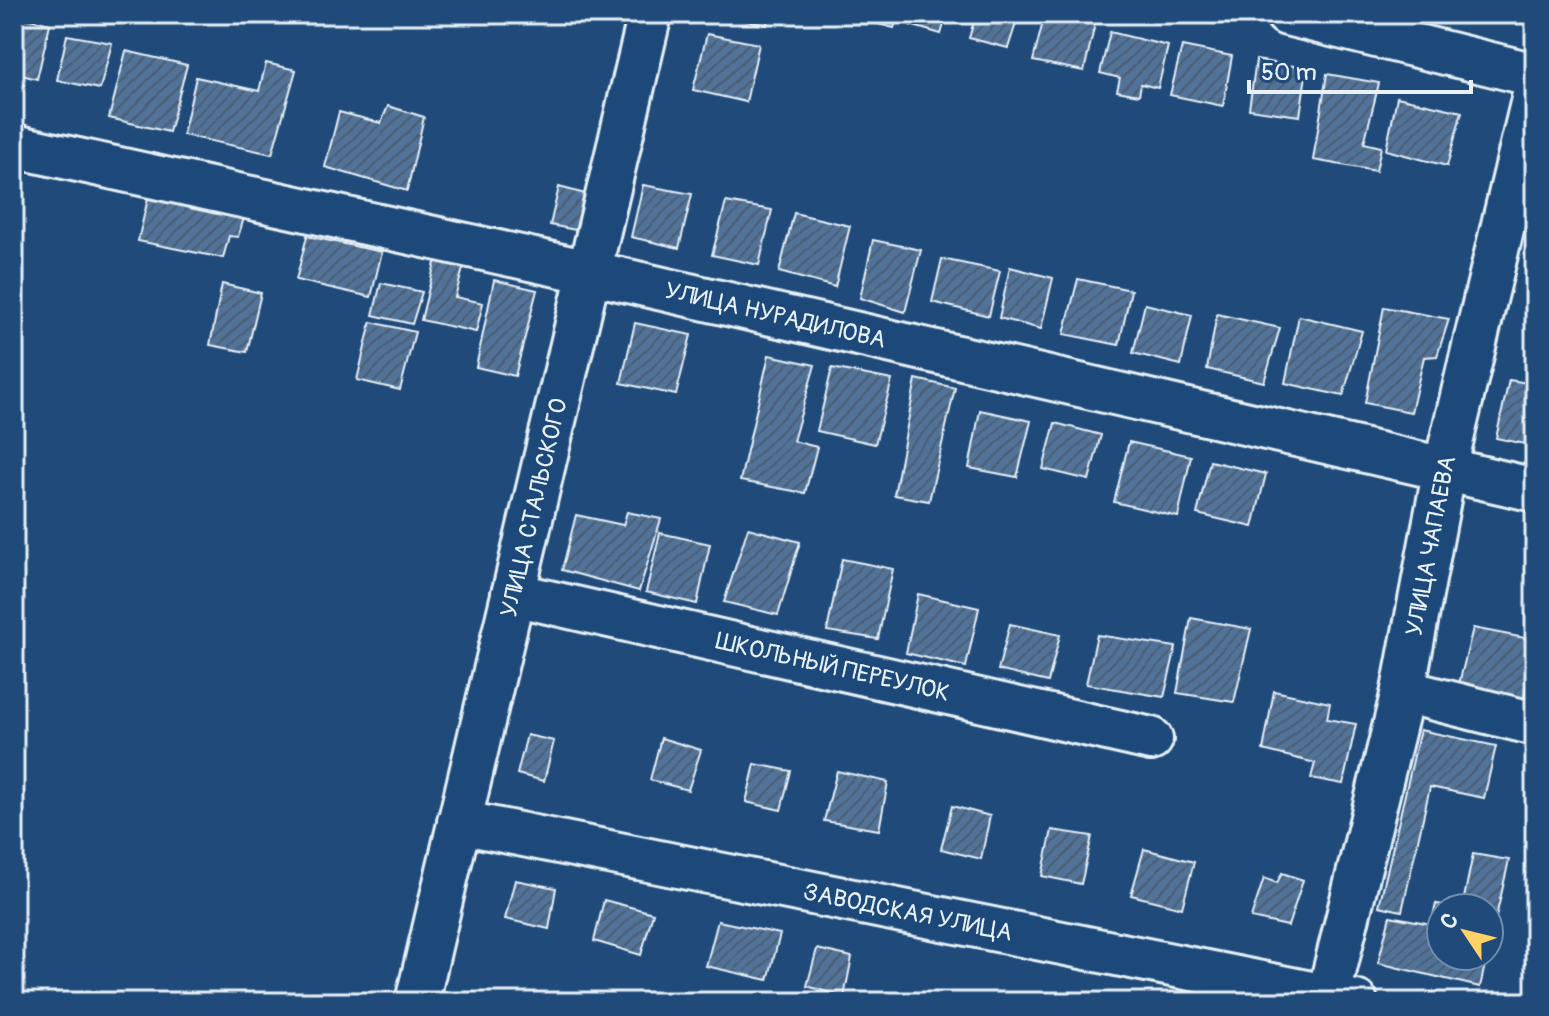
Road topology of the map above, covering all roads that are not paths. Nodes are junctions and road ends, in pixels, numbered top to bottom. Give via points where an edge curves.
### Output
1 (650, 14) edge
2 (1287, 14) edge
3 (1535, 75) edge
4 (1535, 91) edge
5 (14, 146) edge
6 (589, 272) junction
7 (1445, 468) junction
8 (1535, 490) edge
9 (513, 594) junction
10 (1403, 691) junction
11 (1535, 724) edge
12 (1151, 739) dead end
13 (459, 822) junction
14 (1337, 1000) edge
15 (417, 1002) edge

1 - 6 street, УЛИЦА СТАЛЬСКОГО
2 - 3 street
4 - 7 street, УЛИЦА ЧАПАЕВА
5 - 6 street, УЛИЦА НУРАДИЛОВА
6 - 7 street, УЛИЦА НУРАДИЛОВА
6 - 9 street, УЛИЦА СТАЛЬСКОГО
7 - 8 street, УЛИЦА НУРАДИЛОВА
7 - 10 street, УЛИЦА ЧАПАЕВА
9 - 12 street, ШКОЛЬНЫЙ ПЕРЕУЛОК
9 - 13 street, УЛИЦА СТАЛЬСКОГО
10 - 11 street
10 - 14 street, УЛИЦА ЧАПАЕВА
13 - 14 street, ЗАВОДСКАЯ УЛИЦА
13 - 15 street, УЛИЦА СТАЛЬСКОГО

